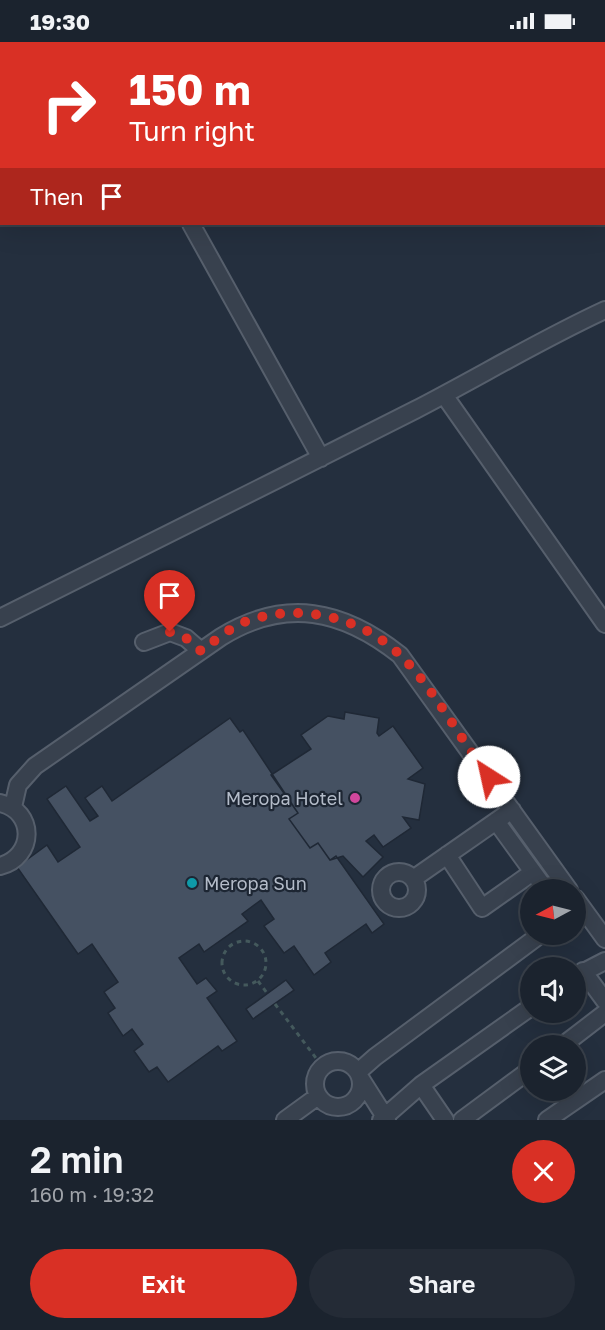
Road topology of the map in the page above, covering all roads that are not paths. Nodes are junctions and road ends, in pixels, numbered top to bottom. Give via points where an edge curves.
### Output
1 (192, 225) edge
2 (605, 310) edge
3 (444, 395) junction
4 (321, 458) junction
5 (0, 618) edge
6 (605, 624) edge
7 (144, 642) dead end
8 (201, 651) junction
9 (6, 805) edge
10 (512, 810) junction
11 (496, 821) junction
12 (447, 855) junction
13 (0, 866) edge
14 (533, 872) junction
15 (413, 879) dead end
16 (538, 879) edge
17 (561, 879) edge
18 (586, 913) edge
19 (605, 939) edge
20 (526, 945) edge
21 (605, 961) edge
22 (586, 970) edge
23 (586, 980) edge
24 (605, 1001) edge
25 (605, 1013) edge
26 (520, 1015) edge
27 (576, 1035) edge
28 (359, 1076) junction
29 (520, 1077) edge
30 (605, 1080) edge
31 (421, 1085) junction
32 (318, 1096) junction
33 (336, 1114) edge
34 (384, 1119) edge
35 (285, 1120) edge
36 (446, 1120) edge
37 (462, 1120) edge
38 (547, 1120) edge

1 - 4 street
2 - 3 street
3 - 4 street
3 - 6 street
4 - 5 street
7 - 8 street via 170,632 186,638
8 - 9 street via 35,766
8 - 10 street via 245,622 270,616 323,615 351,623 400,655
9 - 13 street via 26,824 26,846 12,862
10 - 11 street
10 - 17 street
11 - 12 street
11 - 14 street
12 - 14 street via 482,908
12 - 15 street
14 - 16 street
18 - 19 street
20 - 28 street via 375,1057
21 - 22 street
23 - 24 street
25 - 27 street
26 - 31 street
28 - 32 street via 354,1066 340,1060 322,1066 315,1076
28 - 33 street via 359,1094
28 - 34 street
29 - 37 street
30 - 38 street
31 - 34 street
31 - 36 street
32 - 33 street
32 - 35 street

